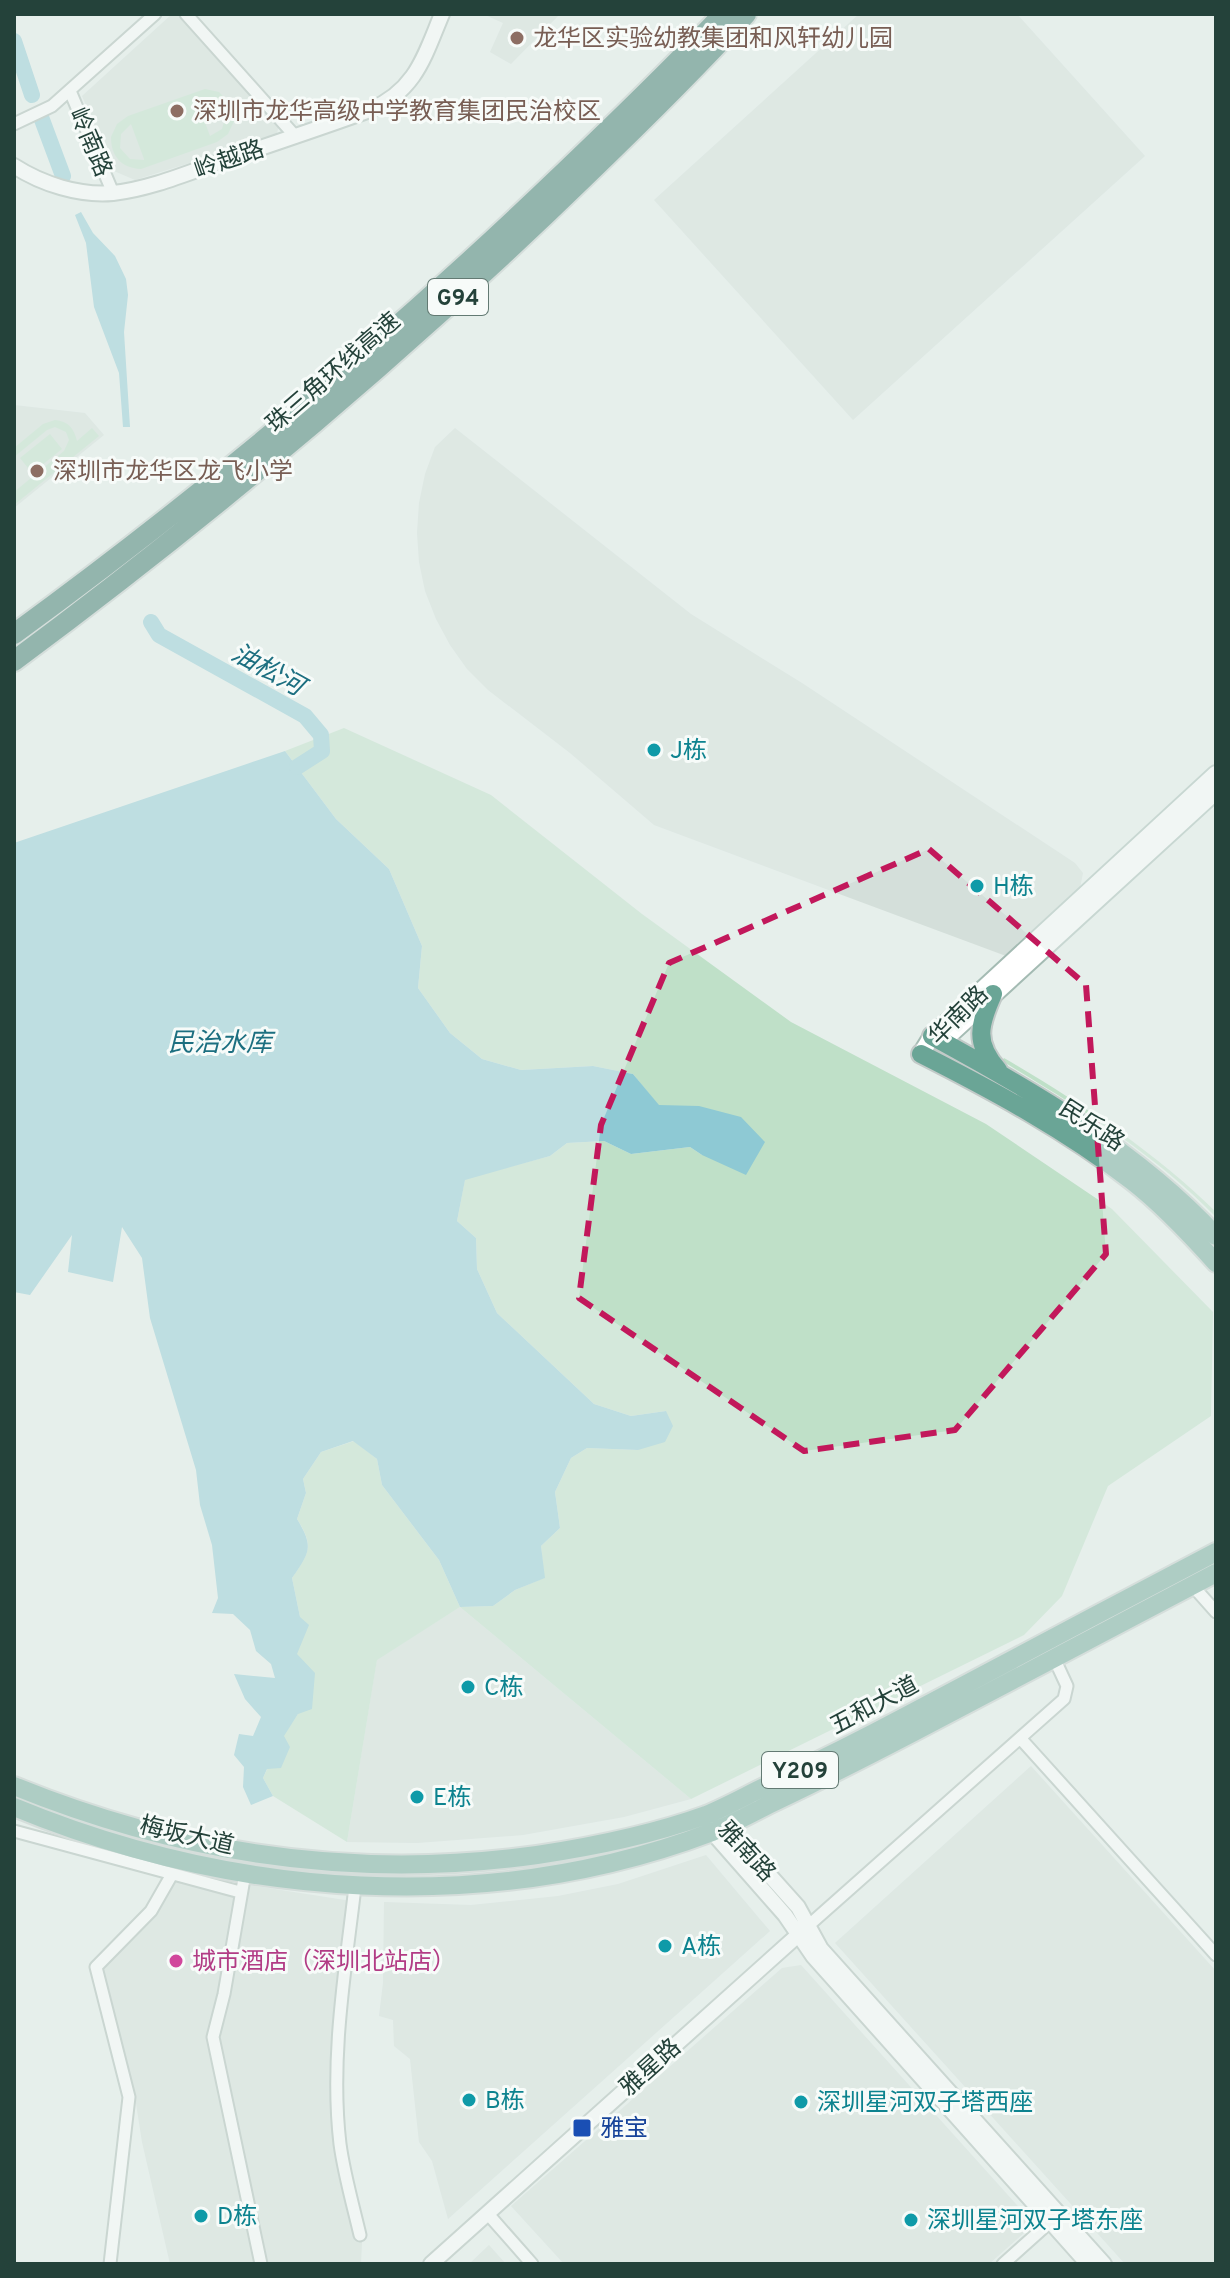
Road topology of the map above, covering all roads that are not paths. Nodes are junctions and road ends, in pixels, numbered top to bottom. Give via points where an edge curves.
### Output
1 (155, 14) edge
2 (186, 14) edge
3 (442, 14) edge
4 (723, 14) edge
5 (746, 14) edge
6 (70, 91) junction
7 (14, 124) edge
8 (295, 136) junction
9 (14, 166) edge
10 (113, 193) junction
11 (14, 634) edge
12 (14, 661) edge
13 (1216, 774) edge
14 (1216, 791) edge
15 (993, 994) junction
16 (937, 1038) junction
17 (921, 1054) joint
18 (1006, 1078) junction
19 (1188, 1207) junction
20 (1216, 1225) edge
21 (1216, 1236) edge
22 (1216, 1263) edge
23 (1216, 1552) edge
24 (1216, 1573) edge
25 (1192, 1585) junction
26 (1216, 1612) edge
27 (1054, 1658) junction
28 (1020, 1738) junction
29 (14, 1786) edge
30 (14, 1807) edge
31 (716, 1823) junction
32 (14, 1831) edge
33 (346, 1865) joint
34 (245, 1873) junction
35 (171, 1876) junction
36 (355, 1887) junction
37 (240, 1892) junction
38 (803, 1930) junction
39 (1216, 1955) edge
40 (488, 2214) junction
41 (1050, 2222) junction
42 (360, 2235) dead end
43 (110, 2264) edge
44 (261, 2264) edge
45 (431, 2264) edge
46 (532, 2264) edge
47 (1003, 2264) edge
48 (1088, 2264) edge
49 (1104, 2264) edge

1 - 6 street, 岭南路
2 - 8 street
3 - 8 street, 岭越路 via 416,74 396,96
4 - 11 highway, 珠三角环线高速 / G94 via 393,330 106,567
5 - 12 highway, 珠三角环线高速 / G94 via 641,123 440,314 150,558
6 - 7 street, 岭南路 via 44,112
6 - 10 street, 岭南路
8 - 10 street, 岭越路
9 - 10 street, 岭越路 via 55,185
13 - 16 main road, 华南路
14 - 15 main road, 华南路
15 - 16 main road, 华南路
15 - 18 main road via 982,1019 981,1039
16 - 17 main road, 华南路
16 - 18 main road, 民乐路
17 - 22 main road, 民乐路 via 1012,1103 1132,1181
18 - 19 main road, 民乐路 via 1130,1159
19 - 20 main road
19 - 21 main road, 民乐路
23 - 31 main road, 五和大道 / Y209 via 832,1755
24 - 25 main road, 五和大道 / Y209
25 - 26 street
25 - 27 main road, 五和大道 / Y209
27 - 28 street via 1066,1696
27 - 31 main road, 五和大道 / Y209 via 839,1772
28 - 38 street
28 - 39 street
29 - 33 main road, 梅坂大道 / Y209 via 171,1837
30 - 34 main road, 梅坂大道 / Y209 via 102,1838
31 - 33 main road, 五和大道 / Y209 via 516,1858
31 - 36 main road, 五和大道 / Y209 via 626,1860 518,1880
31 - 38 street, 雅南路 via 785,1915
32 - 35 street
34 - 36 main road, 梅坂大道 / Y209
34 - 37 street
35 - 37 street
35 - 43 street via 151,1911 96,1967 129,2097
36 - 42 street via 337,2095 340,2146
37 - 44 street via 213,2037
38 - 40 street, 雅星路
38 - 41 street, 雅南路 via 813,1956
38 - 49 street, 雅南路
40 - 45 street, 雅星路
40 - 46 street
41 - 47 street
41 - 48 street, 雅南路

